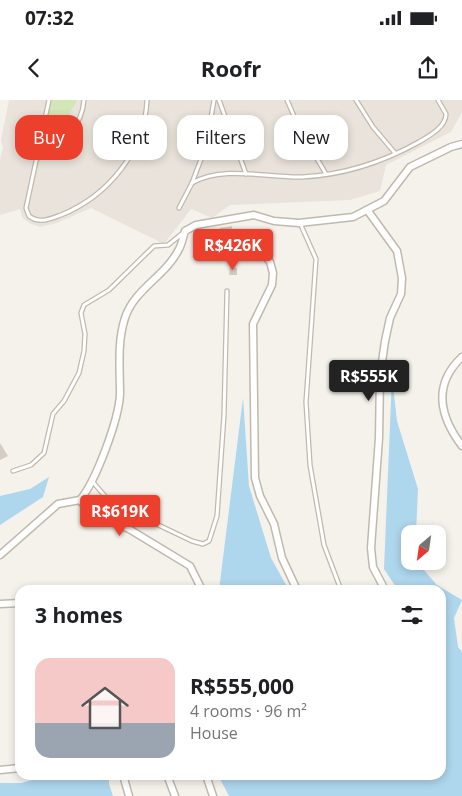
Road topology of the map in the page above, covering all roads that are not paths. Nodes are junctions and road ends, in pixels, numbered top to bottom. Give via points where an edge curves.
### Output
1 (49, 100) edge
2 (84, 100) edge
3 (147, 100) edge
4 (214, 100) edge
5 (219, 100) edge
6 (287, 100) edge
7 (356, 100) edge
8 (438, 100) edge
9 (46, 115) edge
10 (79, 115) edge
11 (211, 115) edge
12 (224, 115) edge
13 (462, 144) edge
14 (395, 154) junction
15 (36, 160) edge
16 (200, 160) edge
17 (240, 160) edge
18 (246, 174) junction
19 (326, 174) junction
20 (192, 183) junction
21 (179, 208) dead end
22 (368, 211) junction
23 (299, 222) junction
24 (184, 231) junction
25 (259, 248) dead end
26 (227, 291) dead end
27 (462, 357) edge
28 (462, 446) edge
29 (13, 471) dead end
30 (92, 480) junction
31 (80, 500) junction
32 (0, 555) edge
33 (200, 585) edge
34 (295, 585) edge
35 (339, 585) edge
36 (382, 585) edge
37 (15, 603) edge
38 (0, 604) edge
39 (15, 768) edge
40 (0, 770) edge
41 (124, 780) edge
42 (169, 780) edge
43 (208, 780) edge
44 (129, 796) edge
45 (174, 796) edge
46 (213, 796) edge

1 - 9 lane
2 - 10 lane
3 - 15 lane via 139,139 131,155 109,183 77,208 42,221 29,216 26,208
4 - 11 lane
5 - 12 lane
6 - 19 lane
7 - 14 lane
8 - 14 lane via 446,114 443,125
13 - 22 street via 410,167 384,201
14 - 19 lane via 379,162
16 - 20 lane
17 - 18 lane
18 - 19 lane via 285,177
18 - 20 lane via 208,177
20 - 21 lane
22 - 23 street via 348,218
22 - 36 street via 397,251 402,278 401,294 386,334 380,376 371,548 373,567
23 - 24 street via 254,215 196,225
23 - 35 lane via 314,252 316,268 306,402 309,458 324,545
24 - 29 lane via 168,246 154,246 114,286 84,305 81,313 84,351 79,373 53,414 44,452 31,466
24 - 30 street via 175,256 144,287 125,316 120,345 118,414
25 - 34 street via 270,262 273,274 272,285 256,316 253,333 255,478
26 - 30 lane via 224,415 217,516 209,541 203,544 192,541 110,502
27 - 28 street via 449,374 442,399 447,423
30 - 31 street
31 - 32 street via 58,504
31 - 33 street via 90,512 129,529 190,566
37 - 38 street
39 - 40 street
41 - 44 street
42 - 45 street
43 - 46 street

